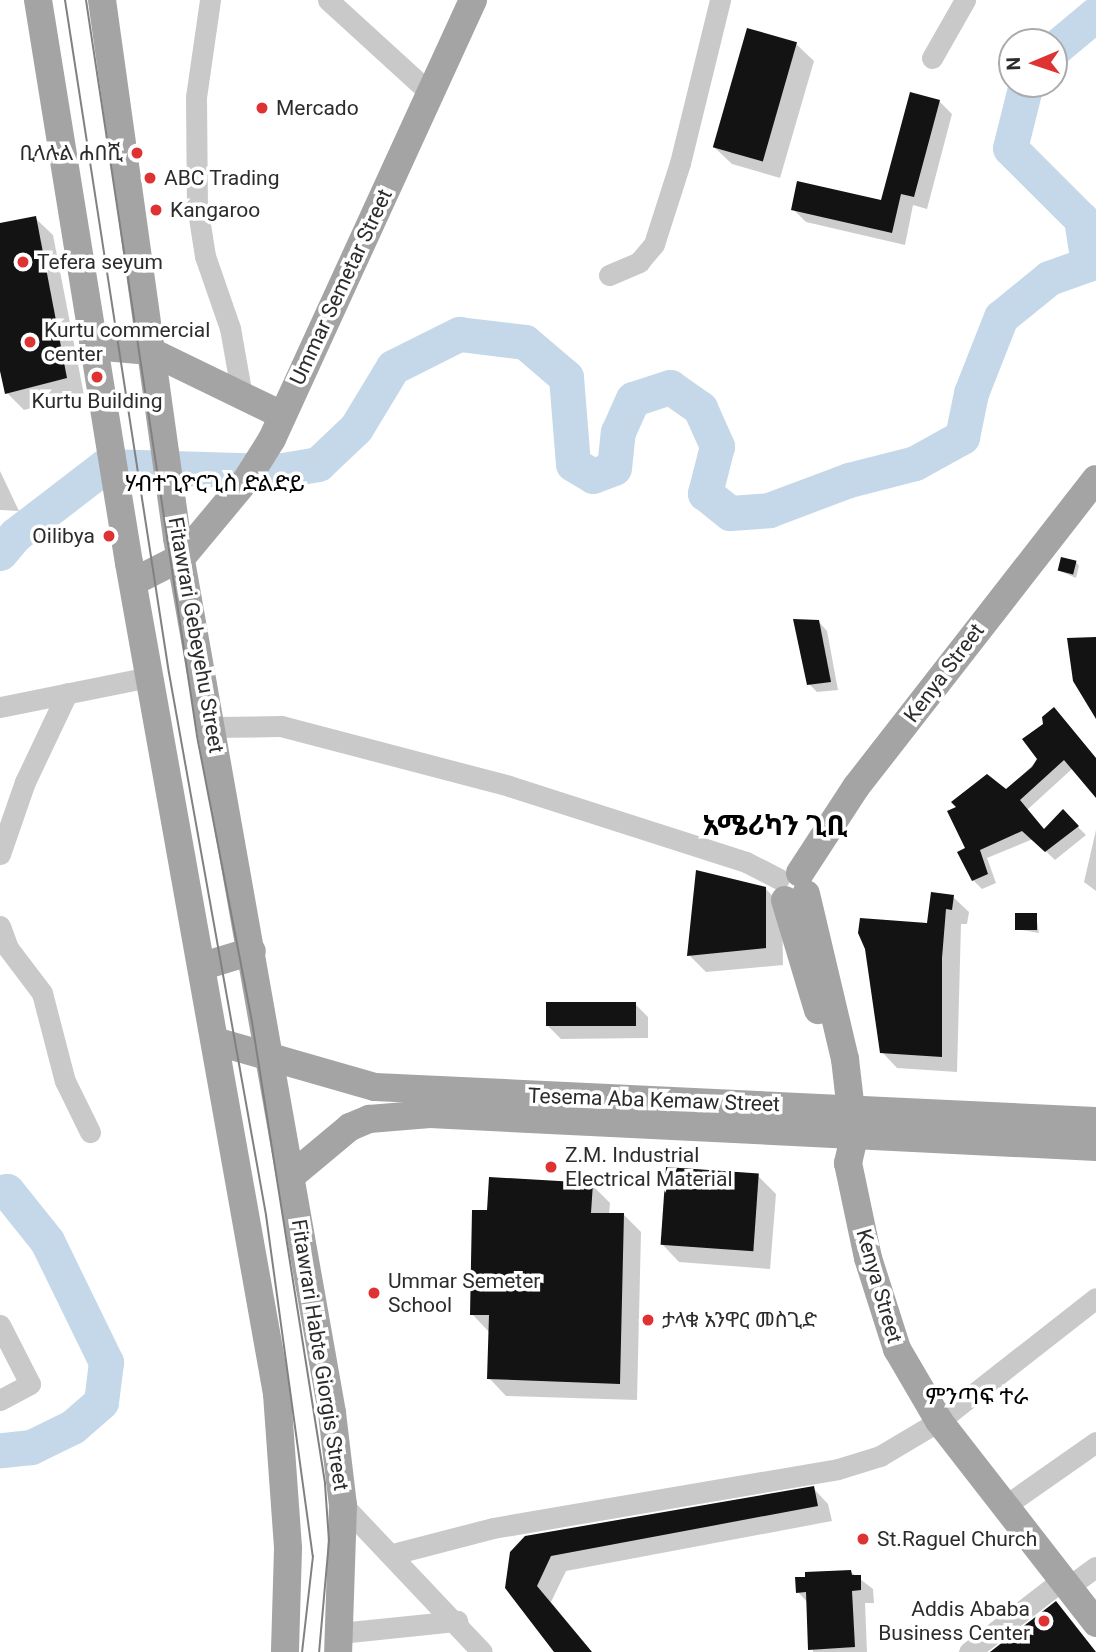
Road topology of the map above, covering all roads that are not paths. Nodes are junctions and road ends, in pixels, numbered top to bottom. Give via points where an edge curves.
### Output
1 (38, 0) edge
2 (102, 0) edge
3 (210, 0) edge
4 (328, 0) edge
5 (473, 0) edge
6 (720, 0) edge
7 (965, 0) edge
8 (932, 58) dead end
9 (430, 93) junction
10 (609, 275) dead end
11 (93, 346) junction
12 (150, 351) junction
13 (242, 396) junction
14 (277, 427) junction
15 (1096, 479) edge
16 (182, 557) junction
17 (133, 583) junction
18 (149, 677) junction
19 (67, 693) junction
20 (0, 707) edge
21 (212, 727) junction
22 (0, 854) edge
23 (792, 886) junction
24 (0, 926) edge
25 (252, 951) junction
26 (203, 966) junction
27 (218, 1042) junction
28 (272, 1060) junction
29 (845, 1107) junction
30 (90, 1132) dead end
31 (1095, 1140) edge
32 (847, 1145) junction
33 (290, 1177) junction
34 (1096, 1298) edge
35 (2, 1336) edge
36 (0, 1400) edge
37 (939, 1421) junction
38 (1096, 1442) edge
39 (343, 1505) junction
40 (1006, 1505) junction
41 (393, 1554) junction
42 (1096, 1567) edge
43 (1065, 1583) junction
44 (457, 1621) junction
45 (1096, 1623) edge
46 (339, 1643) edge
47 (285, 1652) edge
48 (482, 1652) edge
49 (969, 1652) edge

1 - 11 main road
2 - 12 main road, Fitawrari Gebeyehu Street
3 - 13 street via 197,86 197,205 205,256 230,328
4 - 9 street
5 - 9 main road, Ummar Semetar Street
6 - 10 street via 684,151 654,244 639,262
7 - 8 street
9 - 14 main road, Ummar Semetar Street
11 - 12 main road
11 - 17 main road
12 - 13 main road
12 - 16 main road, Fitawrari Gebeyehu Street
13 - 14 main road
14 - 16 main road, Ummar Semetar Street via 247,479
15 - 23 main road, Kenya Street via 856,787
16 - 17 main road
16 - 21 main road, Fitawrari Gebeyehu Street
17 - 18 main road
18 - 19 street
18 - 26 main road
19 - 20 street
19 - 22 street via 25,782
21 - 23 street via 281,726 509,786 746,862
21 - 25 main road, Fitawrari Gebeyehu Street
23 - 29 main road via 830,987
24 - 30 street via 8,948 42,993 65,1081
25 - 26 main road
25 - 28 main road, Fitawrari Gebeyehu Street
26 - 27 main road
27 - 28 main road, Tesema Aba Kemaw Street
27 - 47 main road via 277,1394 288,1549
28 - 29 main road, Tesema Aba Kemaw Street via 375,1087
28 - 33 main road, Fitawrari Habte Giorgis Street
29 - 31 main road, Tesema Aba Kemaw Street
29 - 32 main road, Kenya Street
31 - 32 main road, Tesema Aba Kemaw Street
32 - 33 main road, Tesema Aba Kemaw Street via 430,1114 369,1119 350,1127
32 - 37 main road, Kenya Street via 886,1323 911,1379
33 - 39 main road, Fitawrari Habte Giorgis Street via 332,1413
34 - 37 street
35 - 36 street via 30,1384
37 - 40 main road, Kenya Street
37 - 41 street via 880,1456 838,1469 493,1528
38 - 40 street
39 - 41 street
39 - 46 main road, Fitawrari Habte Giorgis Street
40 - 43 main road, Kenya Street
41 - 44 street
42 - 43 street
43 - 45 main road, Kenya Street
43 - 49 street
44 - 46 street
44 - 48 street

